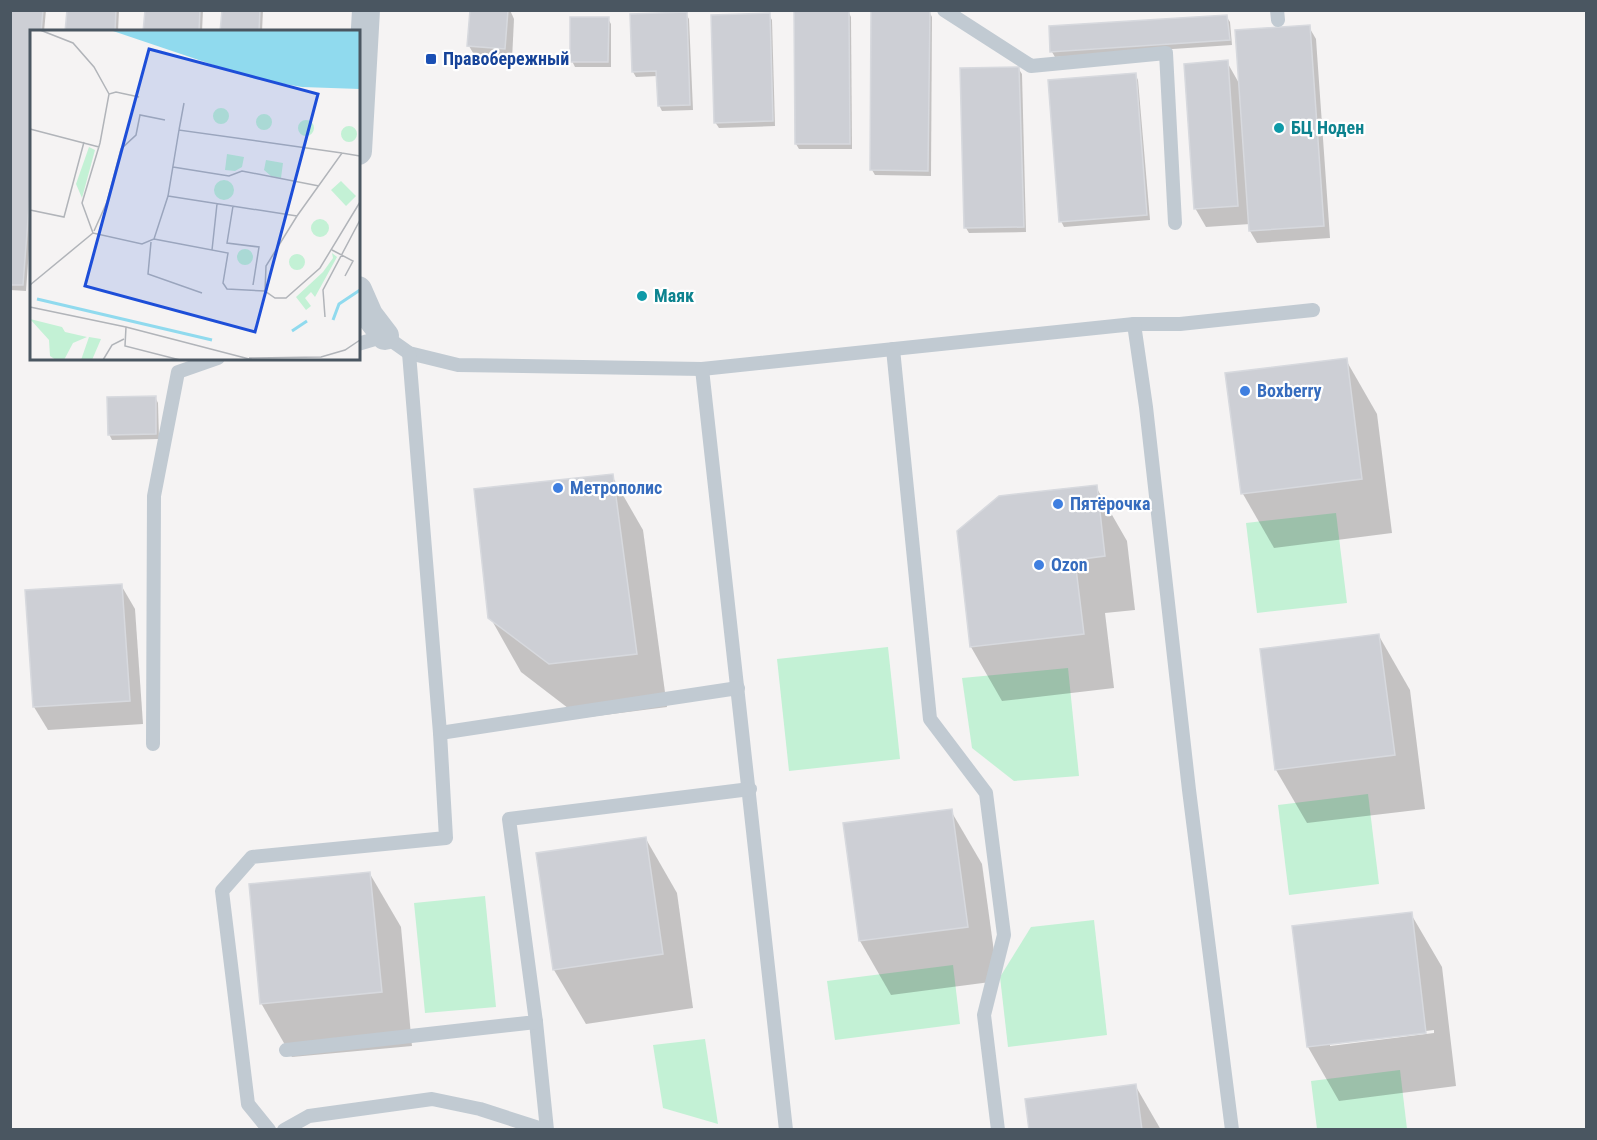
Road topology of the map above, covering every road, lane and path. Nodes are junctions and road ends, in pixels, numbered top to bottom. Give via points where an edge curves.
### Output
1 (366, 10) edge
2 (944, 10) edge
3 (360, 116) edge
4 (1175, 223) dead end
5 (360, 295) edge
6 (1313, 310) dead end
7 (1134, 324) junction
8 (372, 340) edge
9 (893, 349) junction
10 (409, 353) junction
11 (212, 360) edge
12 (702, 369) junction
13 (738, 688) junction
14 (440, 733) junction
15 (153, 744) dead end
16 (750, 789) junction
17 (536, 1022) junction
18 (286, 1050) dead end
19 (269, 1130) edge
20 (284, 1130) edge
21 (546, 1130) edge
22 (786, 1130) edge
23 (998, 1130) edge
24 (1232, 1130) edge

1 - 3 street
2 - 4 lane via 1031,66 1166,53
5 - 8 street via 369,315
6 - 7 lane via 1180,324
7 - 9 lane
7 - 24 lane
8 - 10 lane
9 - 12 lane
9 - 23 lane via 930,719 986,793 1004,935 984,1015
10 - 12 lane via 458,365
10 - 14 lane
11 - 15 lane via 178,372 154,496
12 - 13 lane
13 - 14 lane
13 - 16 lane
14 - 19 lane via 446,838 252,857 222,891 248,1104
16 - 17 lane via 509,819
16 - 22 lane
17 - 18 lane
17 - 21 lane
20 - 21 lane via 309,1116 432,1099

